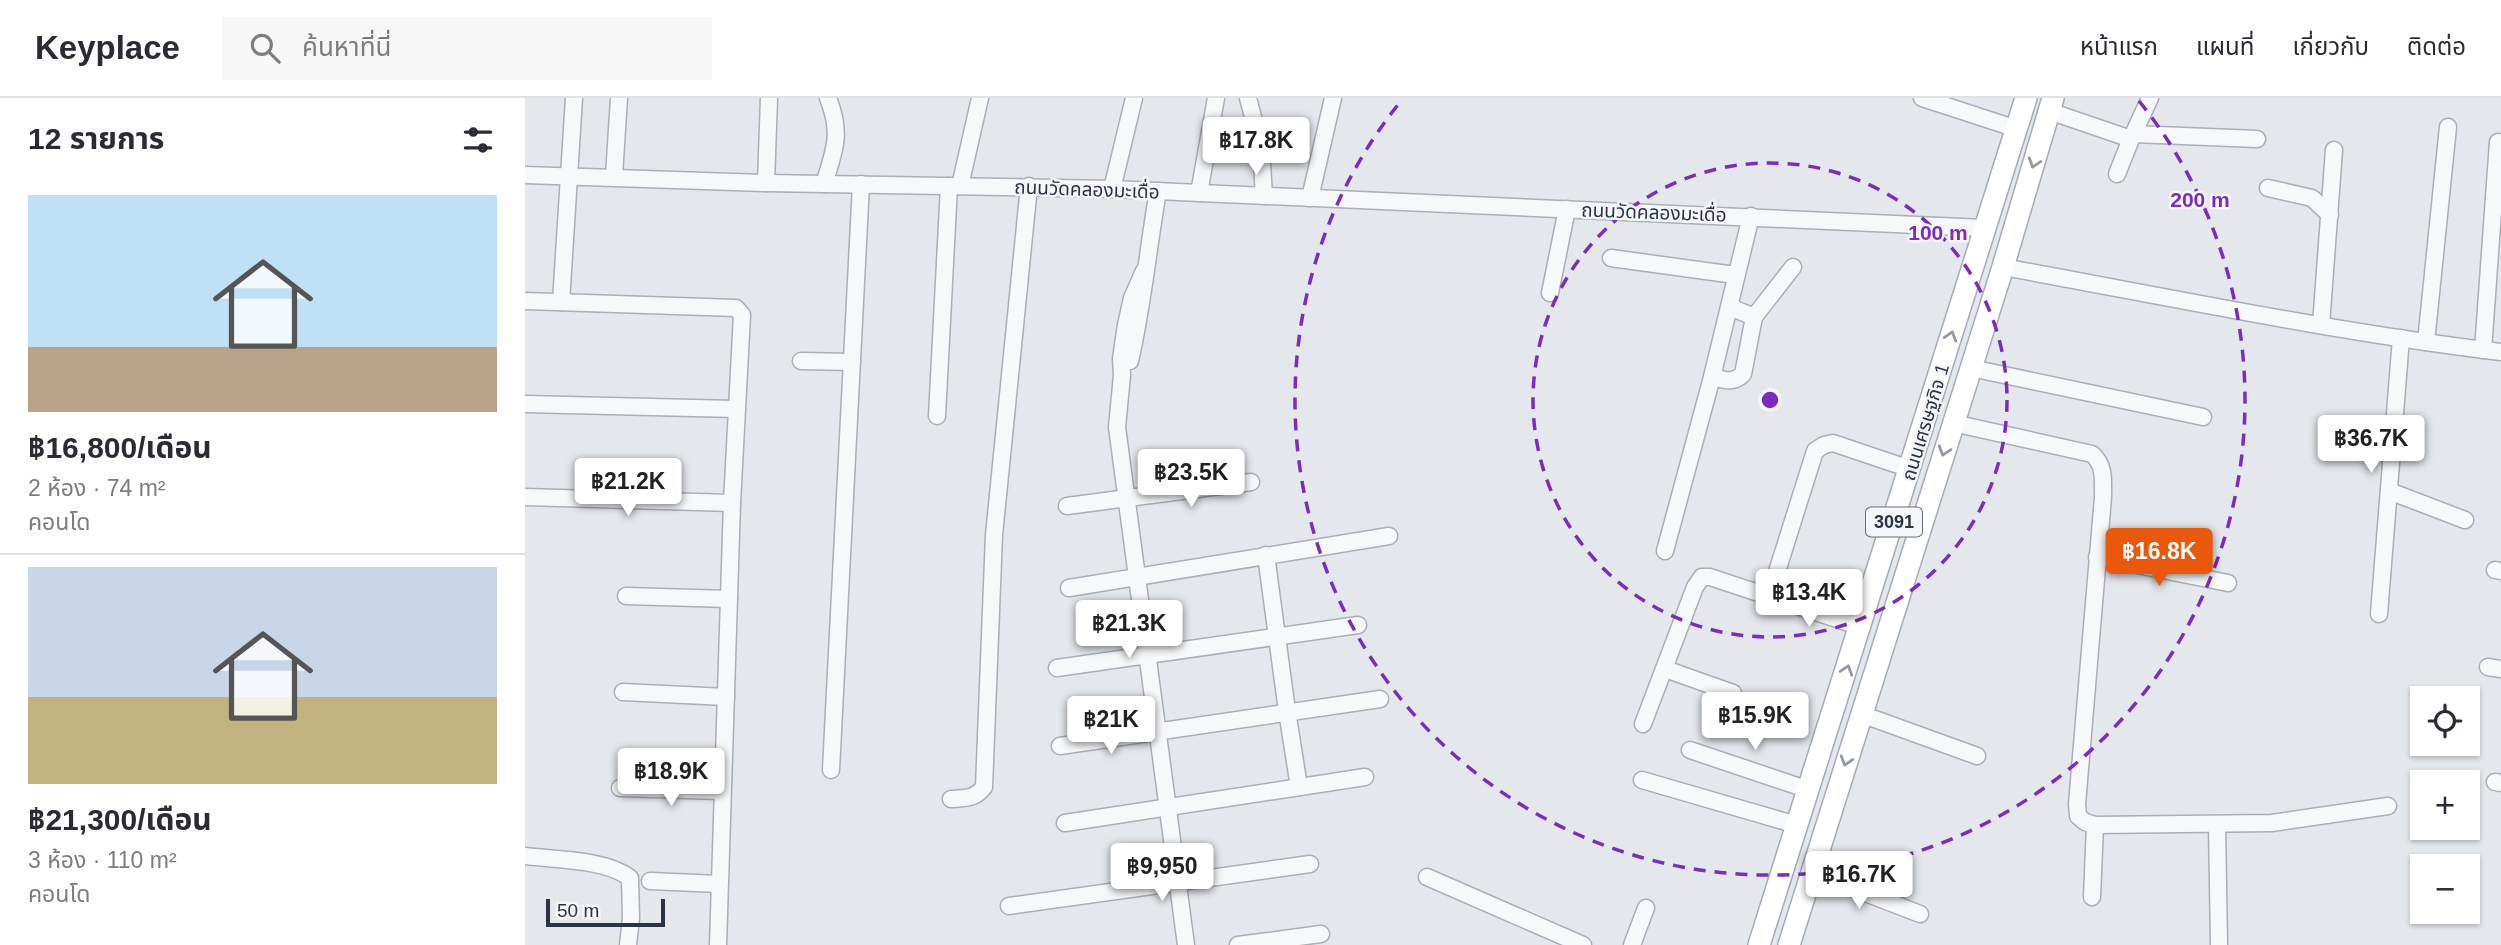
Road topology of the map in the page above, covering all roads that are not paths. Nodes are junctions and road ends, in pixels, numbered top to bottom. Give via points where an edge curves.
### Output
1 (574, 98) edge
2 (619, 98) edge
3 (769, 98) edge
4 (828, 98) edge
5 (980, 98) edge
6 (1134, 98) edge
7 (1216, 98) edge
8 (1248, 98) edge
9 (1333, 98) edge
10 (1922, 98) edge
11 (2026, 98) edge
12 (2150, 98) edge
13 (2051, 105) edge
14 (2448, 127) dead end
15 (2017, 129) junction
16 (2133, 136) junction
17 (2257, 139) dead end
18 (2498, 142) dead end
19 (2334, 150) dead end
20 (2117, 174) dead end
21 (525, 175) edge
22 (614, 176) junction
23 (568, 177) junction
24 (766, 183) junction
25 (824, 184) junction
26 (861, 184) junction
27 (955, 186) junction
28 (1029, 186) junction
29 (2268, 188) dead end
30 (1112, 189) junction
31 (1158, 191) junction
32 (1199, 193) junction
33 (1264, 196) junction
34 (1310, 198) junction
35 (1567, 209) junction
36 (2330, 215) junction
37 (1751, 216) junction
38 (1985, 228) junction
39 (1611, 258) dead end
40 (1793, 267) dead end
41 (2003, 267) junction
42 (1735, 275) junction
43 (1550, 293) dead end
44 (525, 301) edge
45 (561, 302) junction
46 (1730, 307) junction
47 (1754, 317) junction
48 (2321, 325) junction
49 (2401, 338) junction
50 (2426, 342) junction
51 (2483, 350) junction
52 (2501, 352) edge
53 (801, 361) dead end
54 (852, 362) junction
55 (1971, 368) junction
56 (1712, 377) junction
57 (525, 404) edge
58 (736, 409) junction
59 (937, 416) dead end
60 (2203, 417) dead end
61 (1953, 423) junction
62 (1910, 469) junction
63 (1251, 482) dead end
64 (2389, 491) junction
65 (525, 497) edge
66 (1127, 499) junction
67 (732, 503) junction
68 (1067, 506) dead end
69 (2465, 520) dead end
70 (1389, 536) dead end
71 (1665, 551) dead end
72 (1266, 555) junction
73 (2097, 556) junction
74 (1137, 576) junction
75 (2228, 583) dead end
76 (1069, 588) dead end
77 (626, 596) dead end
78 (1769, 597) junction
79 (729, 598) junction
80 (2379, 614) dead end
81 (1358, 625) dead end
82 (1861, 627) junction
83 (1276, 636) junction
84 (1147, 656) junction
85 (1057, 668) dead end
86 (1665, 669) junction
87 (623, 692) dead end
88 (1733, 693) dead end
89 (726, 697) junction
90 (1380, 699) dead end
91 (1287, 711) junction
92 (1861, 714) junction
93 (1643, 724) dead end
94 (1157, 731) junction
95 (1060, 746) dead end
96 (1689, 750) dead end
97 (1977, 756) dead end
98 (831, 770) dead end
99 (1366, 777) dead end
100 (1642, 780) dead end
101 (1299, 787) junction
102 (620, 788) dead end
103 (1809, 790) junction
104 (722, 791) junction
105 (951, 799) dead end
106 (2389, 806) dead end
107 (1168, 807) junction
108 (1065, 823) dead end
109 (2217, 824) junction
110 (1797, 825) junction
111 (2095, 825) junction
112 (525, 856) edge
113 (1310, 863) dead end
114 (1811, 872) junction
115 (1426, 877) dead end
116 (650, 881) dead end
117 (1178, 882) junction
118 (719, 884) junction
119 (2092, 897) dead end
120 (1009, 906) dead end
121 (1646, 908) dead end
122 (1920, 914) dead end
123 (1321, 933) dead end
124 (628, 945) edge
125 (718, 945) edge
126 (1186, 945) edge
127 (1238, 945) edge
128 (1583, 945) edge
129 (1632, 945) edge
130 (1759, 945) edge
131 (1789, 945) edge
132 (2219, 945) edge

1 - 23 street
2 - 22 street
3 - 24 street
4 - 25 street via 838,130
5 - 27 street
6 - 30 street
7 - 32 street
8 - 33 street via 1261,147
9 - 34 street
10 - 15 street
11 - 15 main road, ถนนเศรษฐกิจ 1 / 3091
12 - 16 street
13 - 16 street
13 -> 41 main road, ถนนเศรษฐกิจ 1 / 3091
14 - 50 street
15 - 38 main road, ถนนเศรษฐกิจ 1 / 3091
16 - 17 street
16 - 20 street
18 - 51 street
19 - 36 street
21 - 23 street, ถนนวัดคลองมะเดื่อ
22 - 23 street, ถนนวัดคลองมะเดื่อ
22 - 24 street, ถนนวัดคลองมะเดื่อ
23 - 45 street
24 - 25 street, ถนนวัดคลองมะเดื่อ
25 - 26 street, ถนนวัดคลองมะเดื่อ
26 - 27 street, ถนนวัดคลองมะเดื่อ
26 - 54 street
27 - 28 street, ถนนวัดคลองมะเดื่อ
27 - 59 street
28 - 30 street, ถนนวัดคลองมะเดื่อ
28 - 105 street via 994,535 984,787 969,798
29 - 36 street via 2312,198
30 - 31 street, ถนนวัดคลองมะเดื่อ
31 - 32 street, ถนนวัดคลองมะเดื่อ
31 - 66 street via 1144,271 1132,298 1121,359 1117,427
32 - 33 street, ถนนวัดคลองมะเดื่อ
33 - 34 street, ถนนวัดคลองมะเดื่อ
34 - 35 street, ถนนวัดคลองมะเดื่อ
35 - 37 street, ถนนวัดคลองมะเดื่อ
35 - 43 street
36 - 48 street
37 - 38 street, ถนนวัดคลองมะเดื่อ
37 - 42 street
62 -> 38 main road, ถนนเศรษฐกิจ 1 / 3091
39 - 42 street
40 - 47 street
41 - 48 street
41 - 55 main road, ถนนเศรษฐกิจ 1 / 3091
42 - 46 street
44 - 45 street
45 - 58 street via 736,308 742,315
46 - 47 street
46 - 56 street
47 - 56 street via 1743,374 1731,382
48 - 49 street
49 - 50 street
49 - 64 street
50 - 51 street
51 - 52 street
53 - 54 street
54 - 98 street
55 - 60 street
55 - 61 main road, ถนนเศรษฐกิจ 1 / 3091
56 - 71 street
57 - 58 street
58 - 67 street
61 - 73 street via 2098,459 2103,497
61 -> 92 main road, ถนนเศรษฐกิจ 1 / 3091
62 - 78 street via 1833,443 1815,451
62 - 82 main road, ถนนเศรษฐกิจ 1 / 3091
63 - 66 street
64 - 69 street
64 - 80 street
65 - 67 street
66 - 68 street
66 - 74 street
67 - 79 street
70 - 72 street
72 - 74 street
72 - 83 street
73 - 75 street
73 - 111 street via 2077,804 2078,816
74 - 76 street
74 - 84 street
77 - 79 street
78 - 82 street
78 - 86 street via 1702,577
79 - 89 street
81 - 83 street
103 -> 82 main road, ถนนเศรษฐกิจ 1 / 3091
83 - 84 street
83 - 91 street
84 - 85 street
84 - 94 street
86 - 88 street
86 - 93 street
87 - 89 street
89 - 104 street
90 - 91 street
91 - 94 street
91 - 101 street
92 - 97 street
92 -> 114 main road, ถนนเศรษฐกิจ 1 / 3091
94 - 95 street
94 - 107 street
96 - 103 street
99 - 101 street
100 - 110 street
101 - 107 street
102 - 104 street
103 - 110 main road, ถนนเศรษฐกิจ 1 / 3091
104 - 118 street
106 - 109 street via 2272,823
107 - 108 street
107 - 117 street
109 - 111 street
109 - 132 street
110 - 130 main road, ถนนเศรษฐกิจ 1 / 3091
111 - 119 street
112 - 124 street via 621,870 630,878
113 - 117 street
114 - 122 street
114 - 131 main road, ถนนเศรษฐกิจ 1 / 3091
115 - 128 street
116 - 118 street
117 - 120 street
117 - 126 street
118 - 125 street
121 - 129 street
123 - 127 street

